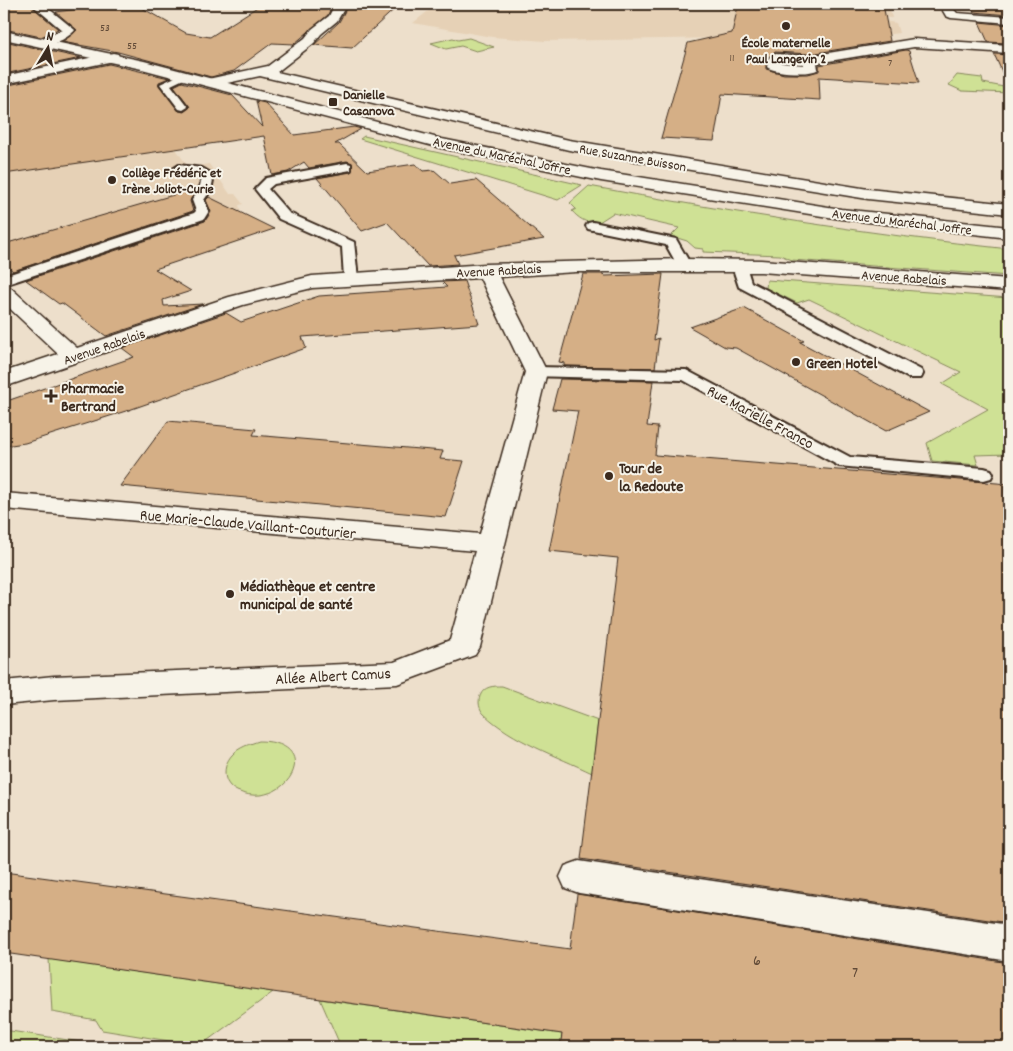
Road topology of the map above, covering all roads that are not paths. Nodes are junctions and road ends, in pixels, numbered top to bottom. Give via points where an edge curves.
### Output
1 (36, 4) edge
2 (333, 4) edge
3 (944, 4) edge
4 (1009, 20) edge
5 (960, 29) dead end
6 (1009, 31) edge
7 (4, 35) edge
8 (42, 42) junction
9 (1009, 50) edge
10 (112, 58) junction
11 (810, 60) dead end
12 (262, 72) junction
13 (187, 75) junction
14 (4, 80) edge
15 (213, 82) junction
16 (183, 107) dead end
17 (347, 168) dead end
18 (179, 169) dead end
19 (1009, 209) edge
20 (594, 226) dead end
21 (1009, 234) edge
22 (684, 265) junction
23 (739, 266) junction
24 (486, 270) junction
25 (351, 278) junction
26 (4, 281) edge
27 (1009, 286) edge
28 (4, 292) edge
29 (73, 356) junction
30 (536, 372) junction
31 (915, 374) dead end
32 (4, 380) edge
33 (984, 474) dead end
34 (4, 501) edge
35 (492, 544) junction
36 (4, 693) edge
37 (579, 877) dead end
38 (1009, 943) edge

1 - 8 street via 69,30
2 - 12 street via 338,8 334,18 272,69
3 - 4 street via 955,16
5 - 6 street
7 - 8 street, Avenue du Maréchal Joffre
8 - 10 street, Avenue du Maréchal Joffre
9 - 11 street via 943,39
10 - 13 street, Avenue du Maréchal Joffre
10 - 14 street
12 - 15 street
12 - 19 street, Rue Suzanne Buisson via 568,146 868,194
13 - 15 street, Avenue du Maréchal Joffre
13 - 16 lane via 165,84
15 - 21 street, Avenue du Maréchal Joffre via 441,143 601,176 841,214
17 - 25 lane via 270,181 261,189 284,216 349,245
18 - 26 lane via 208,175 205,190 198,200 203,211 199,216
20 - 22 lane via 671,242
22 - 23 street, Avenue Rabelais
22 - 24 street, Avenue Rabelais
23 - 27 street, Avenue Rabelais
23 - 31 lane via 744,284
24 - 25 street, Avenue Rabelais
24 - 30 street
25 - 29 street, Avenue Rabelais via 312,282 236,301
28 - 29 street
29 - 32 street, Avenue Rabelais
30 - 33 lane, Rue Marielle Franco via 686,375 846,462
30 - 35 street, Allée Albert Camus
34 - 35 street, Rue Marie-Claude Vaillant-Couturier
35 - 36 street, Allée Albert Camus via 464,647 397,673
37 - 38 street

